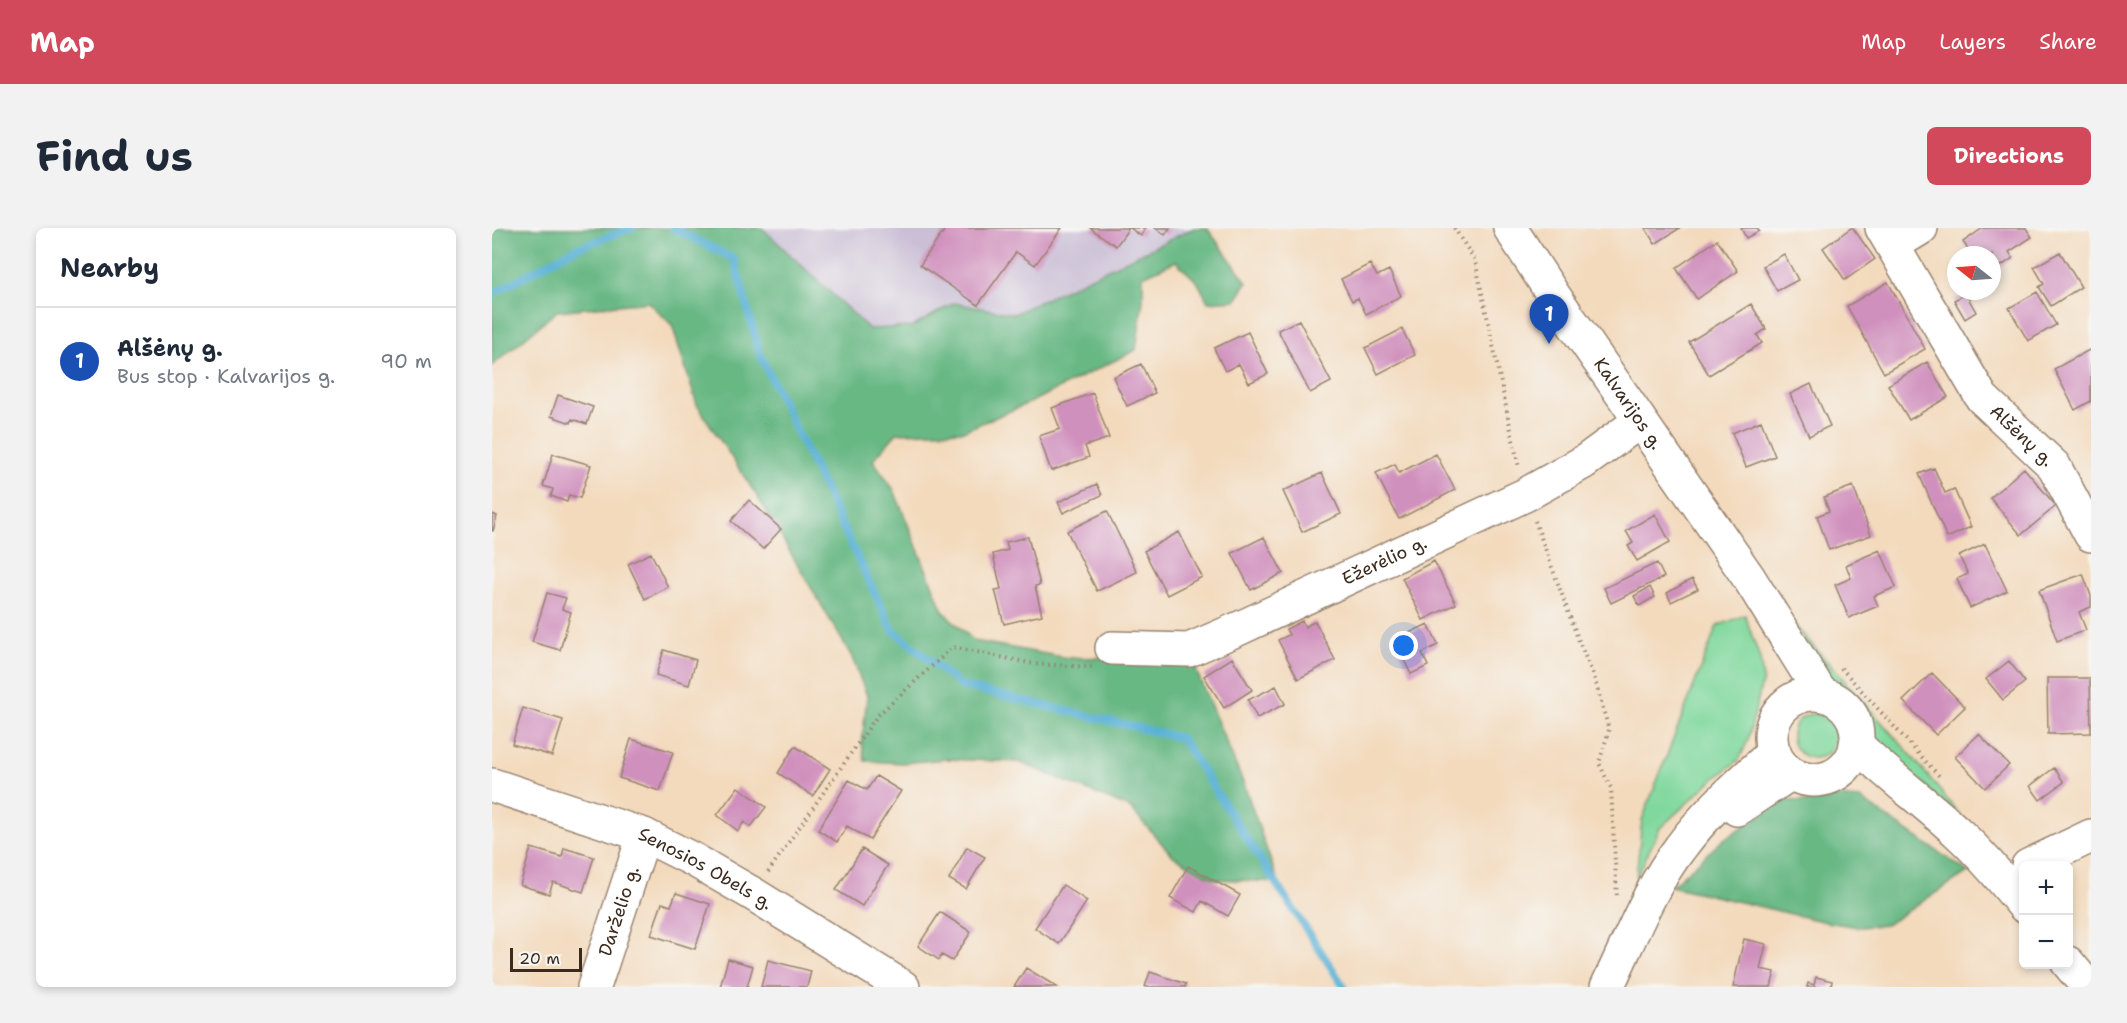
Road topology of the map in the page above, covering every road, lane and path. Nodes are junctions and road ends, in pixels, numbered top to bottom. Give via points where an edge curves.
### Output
1 (1454, 228) edge
2 (1510, 228) edge
3 (1921, 228) edge
4 (1887, 237) edge
5 (1640, 421) junction
6 (1525, 495) junction
7 (2091, 535) edge
8 (1749, 578) junction
9 (1107, 658) joint
10 (1834, 660) dead end
11 (1822, 695) junction
12 (1785, 705) junction
13 (1856, 744) junction
14 (1782, 763) junction
15 (1831, 777) junction
16 (1942, 780) dead end
17 (492, 785) edge
18 (1960, 834) junction
19 (644, 835) junction
20 (2091, 836) edge
21 (2018, 870) edge
22 (753, 894) junction
23 (1617, 900) dead end
24 (2073, 969) edge
25 (594, 987) edge
26 (903, 987) edge
27 (1607, 987) edge
28 (2088, 987) edge

1 - 6 path via 1475,260
2 - 5 street, Kalvarijos g.
3 - 4 street, Alšėnų g.
4 - 7 street, Alšėnų g. via 1982,398 2054,466
5 - 6 street, Ežerėlio g. via 1584,462
5 - 8 street, Kalvarijos g.
6 - 9 street, Ežerėlio g. via 1189,650
6 - 23 path via 1594,677 1609,730 1599,763 1611,788
8 - 11 street, Kalvarijos g.
8 - 12 street, Kalvarijos g. via 1780,673
9 - 22 path via 1034,664 953,647 877,716
10 - 16 path
11 - 12 street via 1803,696
11 - 13 street via 1845,707 1853,718
12 - 14 street via 1772,727 1771,740
13 - 15 street via 1852,758
13 - 18 street
14 - 15 street via 1803,779
14 - 27 street via 1715,806 1678,849
15 - 18 street via 1866,784
17 - 19 street, Senosios Obels g.
18 - 21 street
19 - 22 street, Senosios Obels g.
19 - 25 street, Darželio g.
20 - 21 street
22 - 26 street, Senosios Obels g.
24 - 28 street

